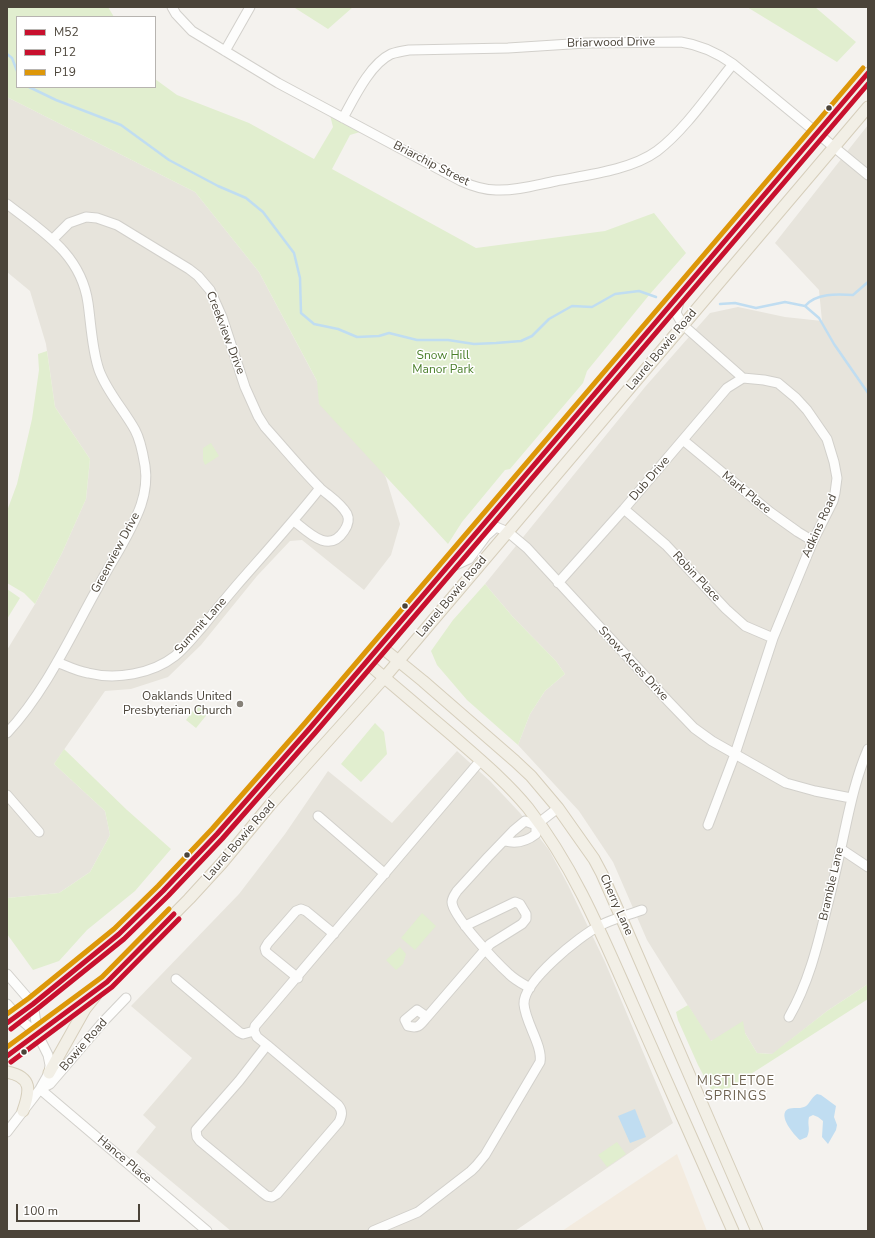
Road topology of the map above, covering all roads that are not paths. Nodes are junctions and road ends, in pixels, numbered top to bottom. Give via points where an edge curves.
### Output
1 (172, 7) edge
2 (250, 7) edge
3 (225, 51) junction
4 (733, 64) junction
5 (868, 73) edge
6 (868, 107) edge
7 (343, 118) junction
8 (817, 133) junction
9 (834, 147) junction
10 (868, 175) edge
11 (7, 204) edge
12 (53, 239) junction
13 (682, 291) junction
14 (683, 325) junction
15 (743, 378) junction
16 (683, 440) junction
17 (320, 488) junction
18 (624, 509) junction
19 (294, 522) junction
20 (508, 532) junction
21 (812, 541) junction
22 (446, 570) junction
23 (558, 583) junction
24 (773, 638) junction
25 (380, 646) junction
26 (399, 660) junction
27 (57, 662) junction
28 (366, 662) junction
29 (384, 678) junction
30 (7, 733) edge
31 (868, 749) edge
32 (734, 754) junction
33 (481, 760) junction
34 (7, 795) edge
35 (851, 798) junction
36 (558, 808) junction
37 (318, 816) dead end
38 (538, 824) junction
39 (708, 825) dead end
40 (39, 832) dead end
41 (505, 841) junction
42 (841, 849) junction
43 (868, 867) edge
44 (385, 874) junction
45 (642, 910) dead end
46 (621, 917) junction
47 (465, 926) junction
48 (598, 926) junction
49 (334, 934) junction
50 (486, 949) junction
51 (7, 974) edge
52 (298, 978) junction
53 (176, 979) dead end
54 (107, 982) junction
55 (530, 988) junction
56 (126, 998) dead end
57 (7, 1004) edge
58 (33, 1004) junction
59 (18, 1016) junction
60 (427, 1017) dead end
61 (789, 1017) dead end
62 (7, 1023) edge
63 (254, 1031) junction
64 (38, 1035) junction
65 (267, 1045) junction
66 (7, 1056) edge
67 (7, 1072) edge
68 (49, 1073) junction
69 (40, 1089) junction
70 (23, 1111) junction
71 (7, 1132) edge
72 (207, 1231) edge
73 (373, 1231) edge
74 (733, 1231) edge
75 (757, 1231) edge

1 - 3 street, Briarchip Street via 192,31
2 - 3 street
3 - 7 street, Briarchip Street
4 - 7 street, Briarwood Drive via 709,49 681,42 586,43 403,51 391,55 376,67
4 - 7 street, Briarchip Street via 673,136 647,157 589,175 520,188 495,190 471,186
4 - 8 street, Briarwood Drive
5 - 8 main road, Laurel Bowie Road
6 - 9 main road, Laurel Bowie Road
8 - 9 street, Briarwood Drive
8 - 13 main road, Laurel Bowie Road
9 - 10 street, Briarwood Drive
9 - 14 main road, Laurel Bowie Road
11 - 12 street, Greenview Drive
12 - 17 street, Creekview Drive via 69,223 86,217 97,218 117,225 198,276 210,290 220,313 245,387 258,416
12 - 27 street, Greenview Drive via 73,260 83,280 99,369 135,430 143,454 146,479 145,492 136,518
13 - 14 street via 676,314
13 - 22 main road, Laurel Bowie Road
14 - 15 street
14 - 20 main road, Laurel Bowie Road
15 - 16 street, Dub Drive via 727,388
15 - 21 street, Adkins Road via 778,383 807,410 827,439 834,462 837,486 833,501
16 - 18 street, Dub Drive
16 - 21 street, Mark Place via 770,512
17 - 19 street
17 - 19 street, Creekview Drive via 340,505 348,516 347,527 341,536 322,541
18 - 23 street, Dub Drive
18 - 24 street, Robin Place via 666,545 745,626
19 - 27 street, Summit Lane via 193,638 174,656 146,670 114,676 88,674
20 - 22 street via 496,527 469,559
20 - 23 street, Snow Acres Drive via 527,548
20 - 26 main road, Laurel Bowie Road
21 - 24 street, Adkins Road
22 - 25 main road, Laurel Bowie Road
23 - 32 street, Snow Acres Drive via 689,723
24 - 32 street, Adkins Road
25 - 26 main road, Cherry Lane
25 - 28 main road, Laurel Bowie Road
26 - 29 main road, Laurel Bowie Road
26 - 36 main road, Cherry Lane via 515,761
27 - 30 street, Greenview Drive via 30,704
28 - 29 main road, Cherry Lane
28 - 58 main road, Laurel Bowie Road via 197,856 119,934
29 - 33 main road, Cherry Lane
29 - 54 main road, Laurel Bowie Road via 270,805 222,863
31 - 35 street, Bramble Lane
32 - 35 street, Snow Acres Drive via 786,783
32 - 39 street, Adkins Road
33 - 38 main road, Cherry Lane via 513,791
33 - 44 street
34 - 40 street
35 - 42 street, Bramble Lane
36 - 38 street
36 - 46 main road, Cherry Lane via 594,859
37 - 44 street
38 - 41 street via 525,821
38 - 41 street via 536,834 530,839
38 - 48 main road, Cherry Lane via 572,874
41 - 47 street via 454,896 453,907
42 - 43 street
42 - 61 street, Bramble Lane via 815,955 798,1001
44 - 49 street
45 - 46 street
46 - 48 street
46 - 75 main road, Cherry Lane
47 - 50 street
47 - 50 street via 515,902 520,904 526,919 522,924 493,940
48 - 55 street via 563,952
48 - 74 main road, Cherry Lane
49 - 52 street
49 - 52 street via 301,909 296,911 268,943 266,952
50 - 55 street via 510,975
50 - 60 street
51 - 58 street
52 - 63 street via 258,1023
53 - 63 street via 242,1034
54 - 64 main road, Laurel Bowie Road
54 - 68 main road via 85,1010
55 - 73 street via 524,1004 540,1053 540,1062 485,1155 476,1166 426,1207 412,1216
56 - 69 street, Bowie Road via 50,1084
57 - 59 street
58 - 59 main road, Laurel Bowie Road
58 - 64 street
59 - 62 main road, Laurel Bowie Road
59 - 64 street
63 - 65 street
64 - 66 main road, Laurel Bowie Road
64 - 68 street, Bowie Road via 48,1055
65 - 65 street via 338,1105 342,1114 339,1122 272,1197 263,1193 200,1141 196,1130
67 - 70 main road via 24,1080 28,1088 29,1094
68 - 69 street, Bowie Road
69 - 70 street, Bowie Road
69 - 72 street, Hance Place
70 - 71 street, Bowie Road

